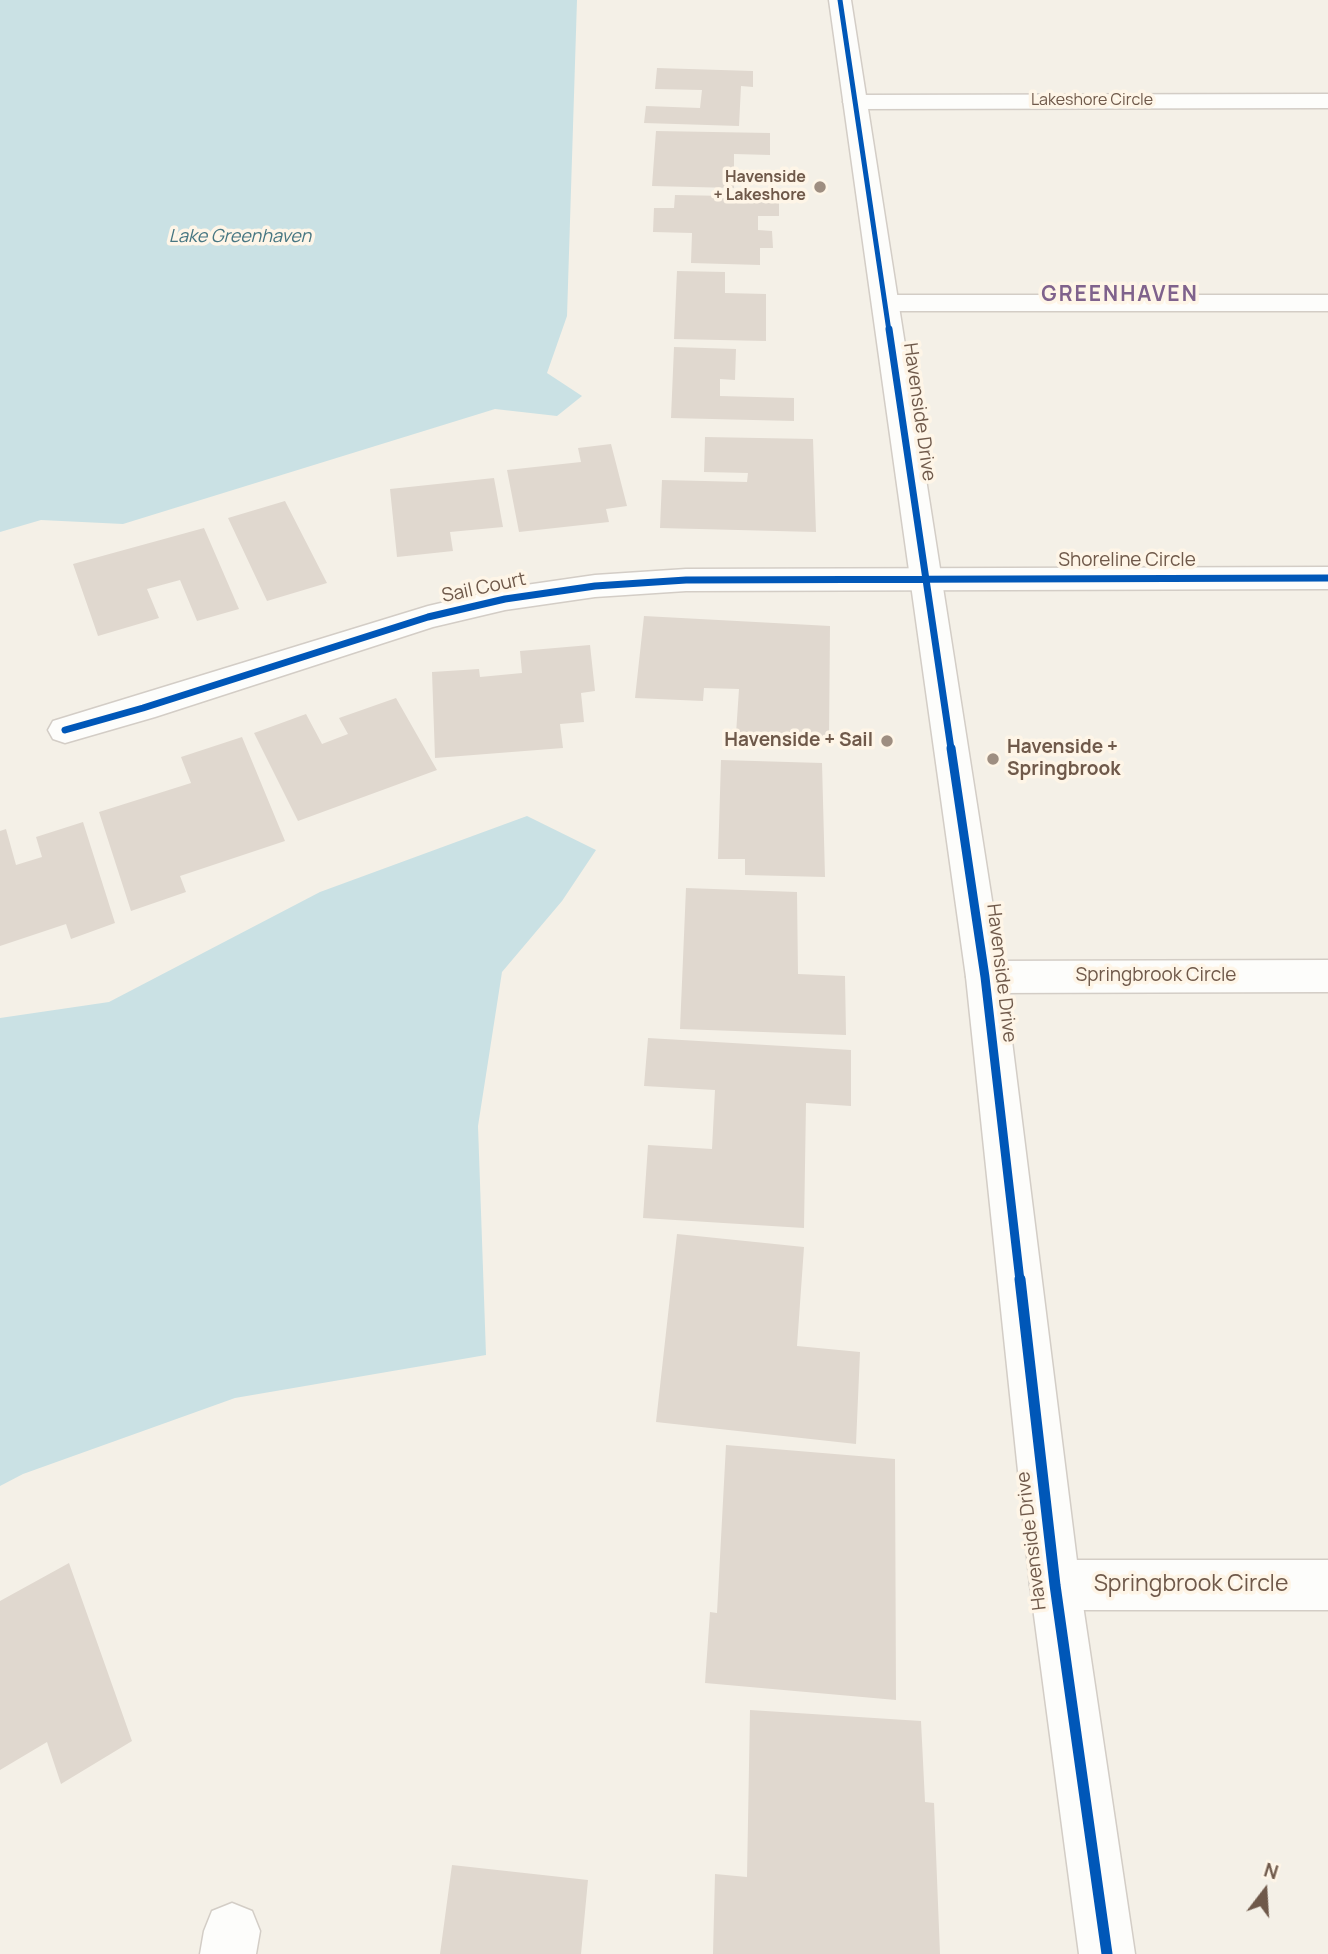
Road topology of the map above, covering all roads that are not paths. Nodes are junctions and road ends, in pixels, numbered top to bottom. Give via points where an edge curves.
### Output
1 (840, 0) edge
2 (1328, 101) edge
3 (855, 102) junction
4 (885, 303) junction
5 (1328, 303) edge
6 (1328, 578) edge
7 (926, 579) junction
8 (65, 730) dead end
9 (1328, 976) edge
10 (985, 977) junction
11 (1055, 1585) junction
12 (1328, 1586) edge
13 (1107, 1954) edge

1 - 3 street, Havenside Drive
2 - 3 street, Lakeshore Circle
3 - 4 street, Havenside Drive
4 - 5 street
4 - 7 street, Havenside Drive
6 - 7 street, Shoreline Circle
7 - 8 street, Sail Court via 686,580 595,586 505,599 428,617
7 - 10 street, Havenside Drive
9 - 10 street, Springbrook Circle
10 - 11 street, Havenside Drive
11 - 12 street, Springbrook Circle
11 - 13 street, Havenside Drive

